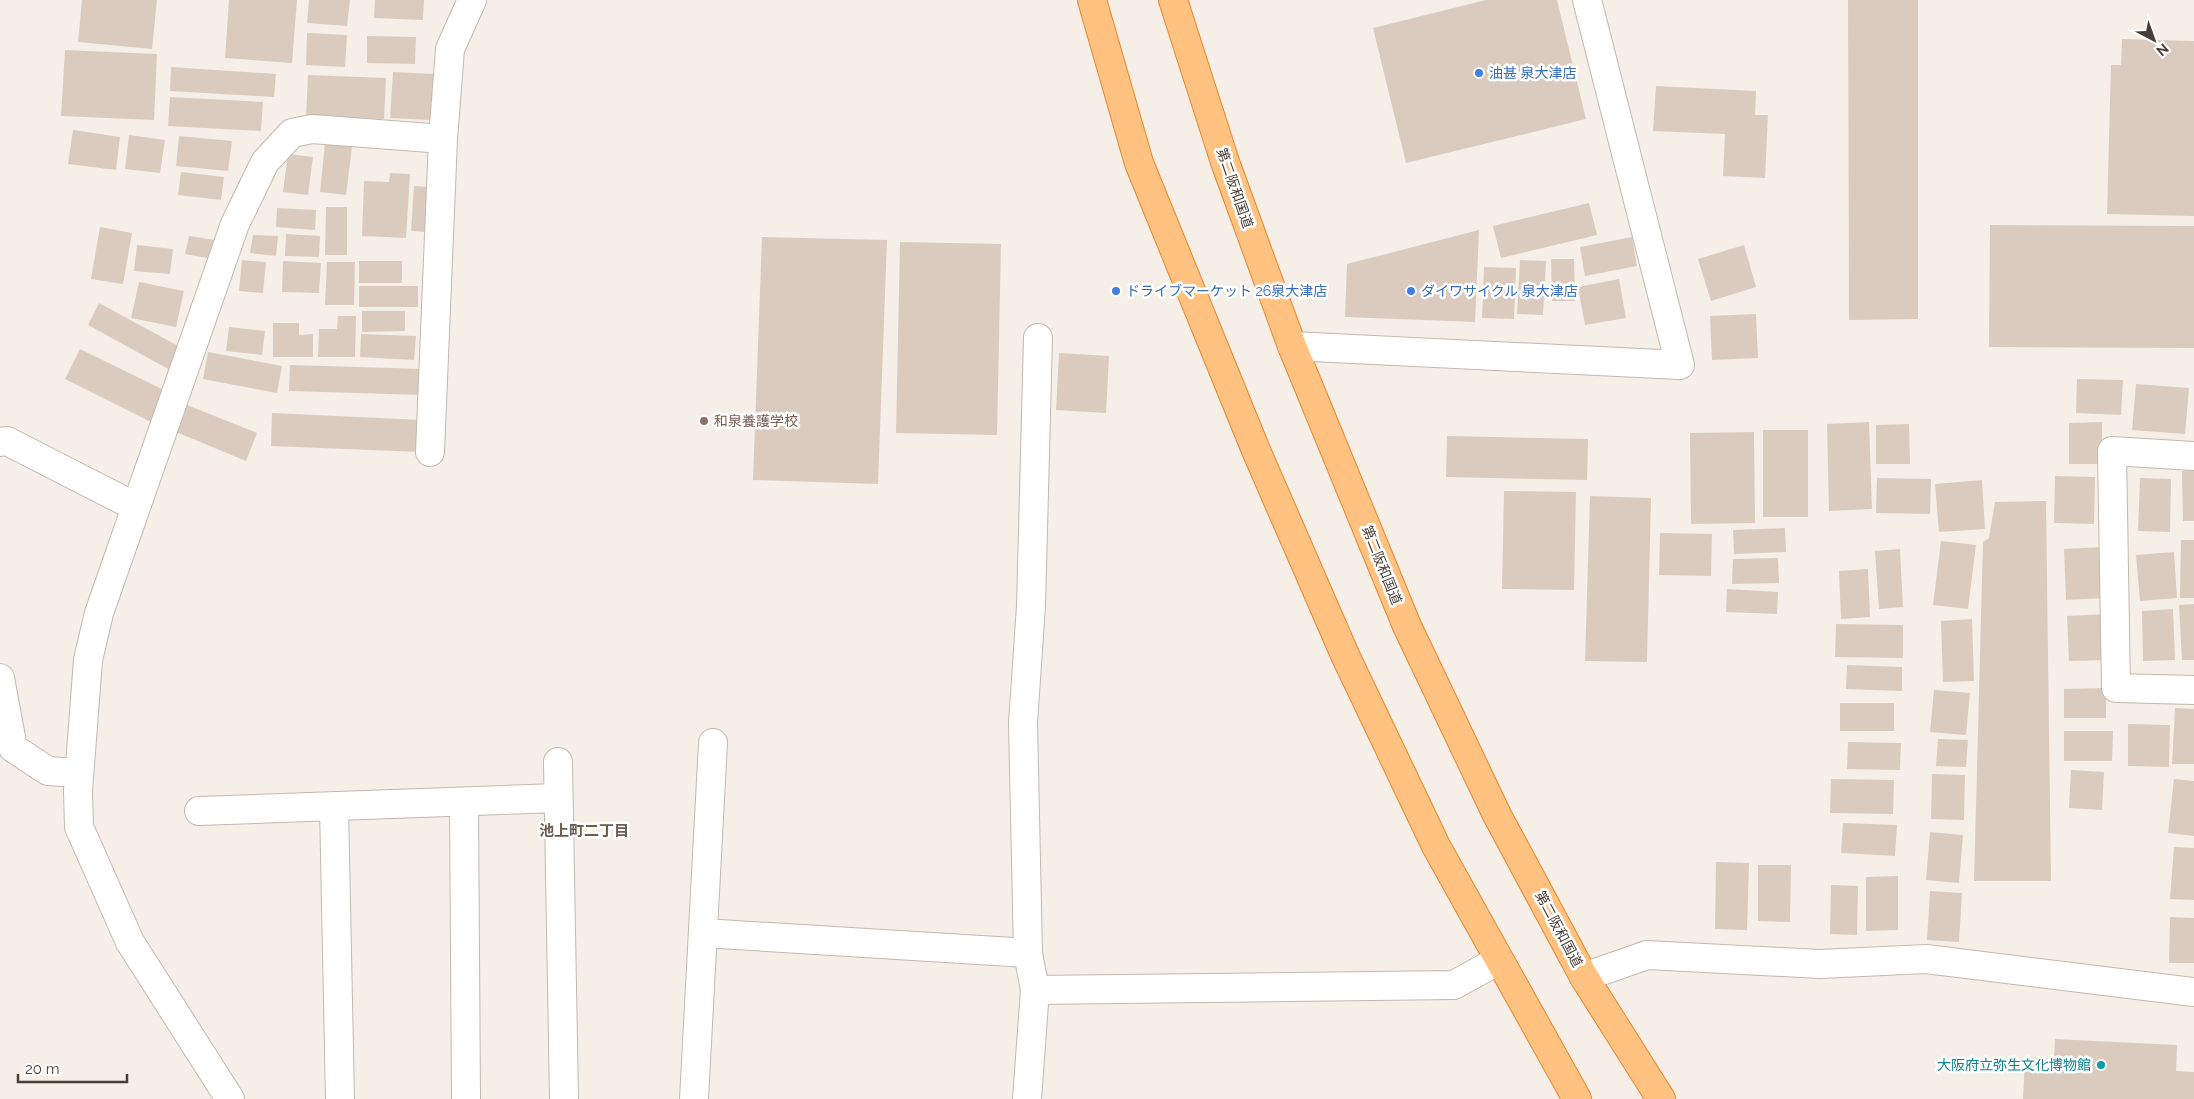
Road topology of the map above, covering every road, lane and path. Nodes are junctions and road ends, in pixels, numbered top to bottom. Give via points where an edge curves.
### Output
1 (472, 0) edge
2 (1092, 0) edge
3 (1173, 0) edge
4 (1587, 0) edge
5 (443, 139) junction
6 (1038, 338) dead end
7 (1292, 346) junction
8 (0, 442) edge
9 (430, 452) dead end
10 (2194, 456) edge
11 (136, 506) junction
12 (0, 678) edge
13 (2194, 690) edge
14 (713, 743) dead end
15 (558, 762) dead end
16 (79, 773) junction
17 (558, 798) junction
18 (464, 803) junction
19 (334, 806) junction
20 (199, 811) dead end
21 (703, 933) junction
22 (1028, 954) junction
23 (1499, 960) junction
24 (1584, 977) junction
25 (1035, 990) junction
26 (2194, 992) edge
27 (230, 1099) edge
28 (340, 1099) edge
29 (466, 1099) edge
30 (564, 1099) edge
31 (694, 1099) edge
32 (1027, 1099) edge
33 (1577, 1099) edge
34 (1661, 1099) edge

1 - 5 street via 450,48
2 - 23 highway via 1139,163 1255,448 1345,655 1436,846
3 - 7 highway, 第二阪和国道 via 1225,162
4 - 7 street via 1680,365
5 - 9 street
5 - 11 street via 312,129 292,133 266,162 235,224
6 - 22 street via 1031,606 1023,723
7 - 24 highway, 第二阪和国道 via 1407,626 1497,816
8 - 11 street via 7,441
10 - 13 street via 2112,451 2116,688
11 - 16 street via 99,613 88,660
12 - 16 street via 13,748 48,771
14 - 21 street
15 - 17 street
16 - 27 street via 79,827 130,942
17 - 18 street
17 - 30 street
18 - 19 street
18 - 29 street
19 - 20 street
19 - 28 street
21 - 22 street
21 - 31 street
22 - 25 street
23 - 25 street via 1454,984
23 - 33 highway
24 - 26 street via 1647,955 1820,964 1926,959
24 - 34 highway, 第二阪和国道
25 - 32 street

